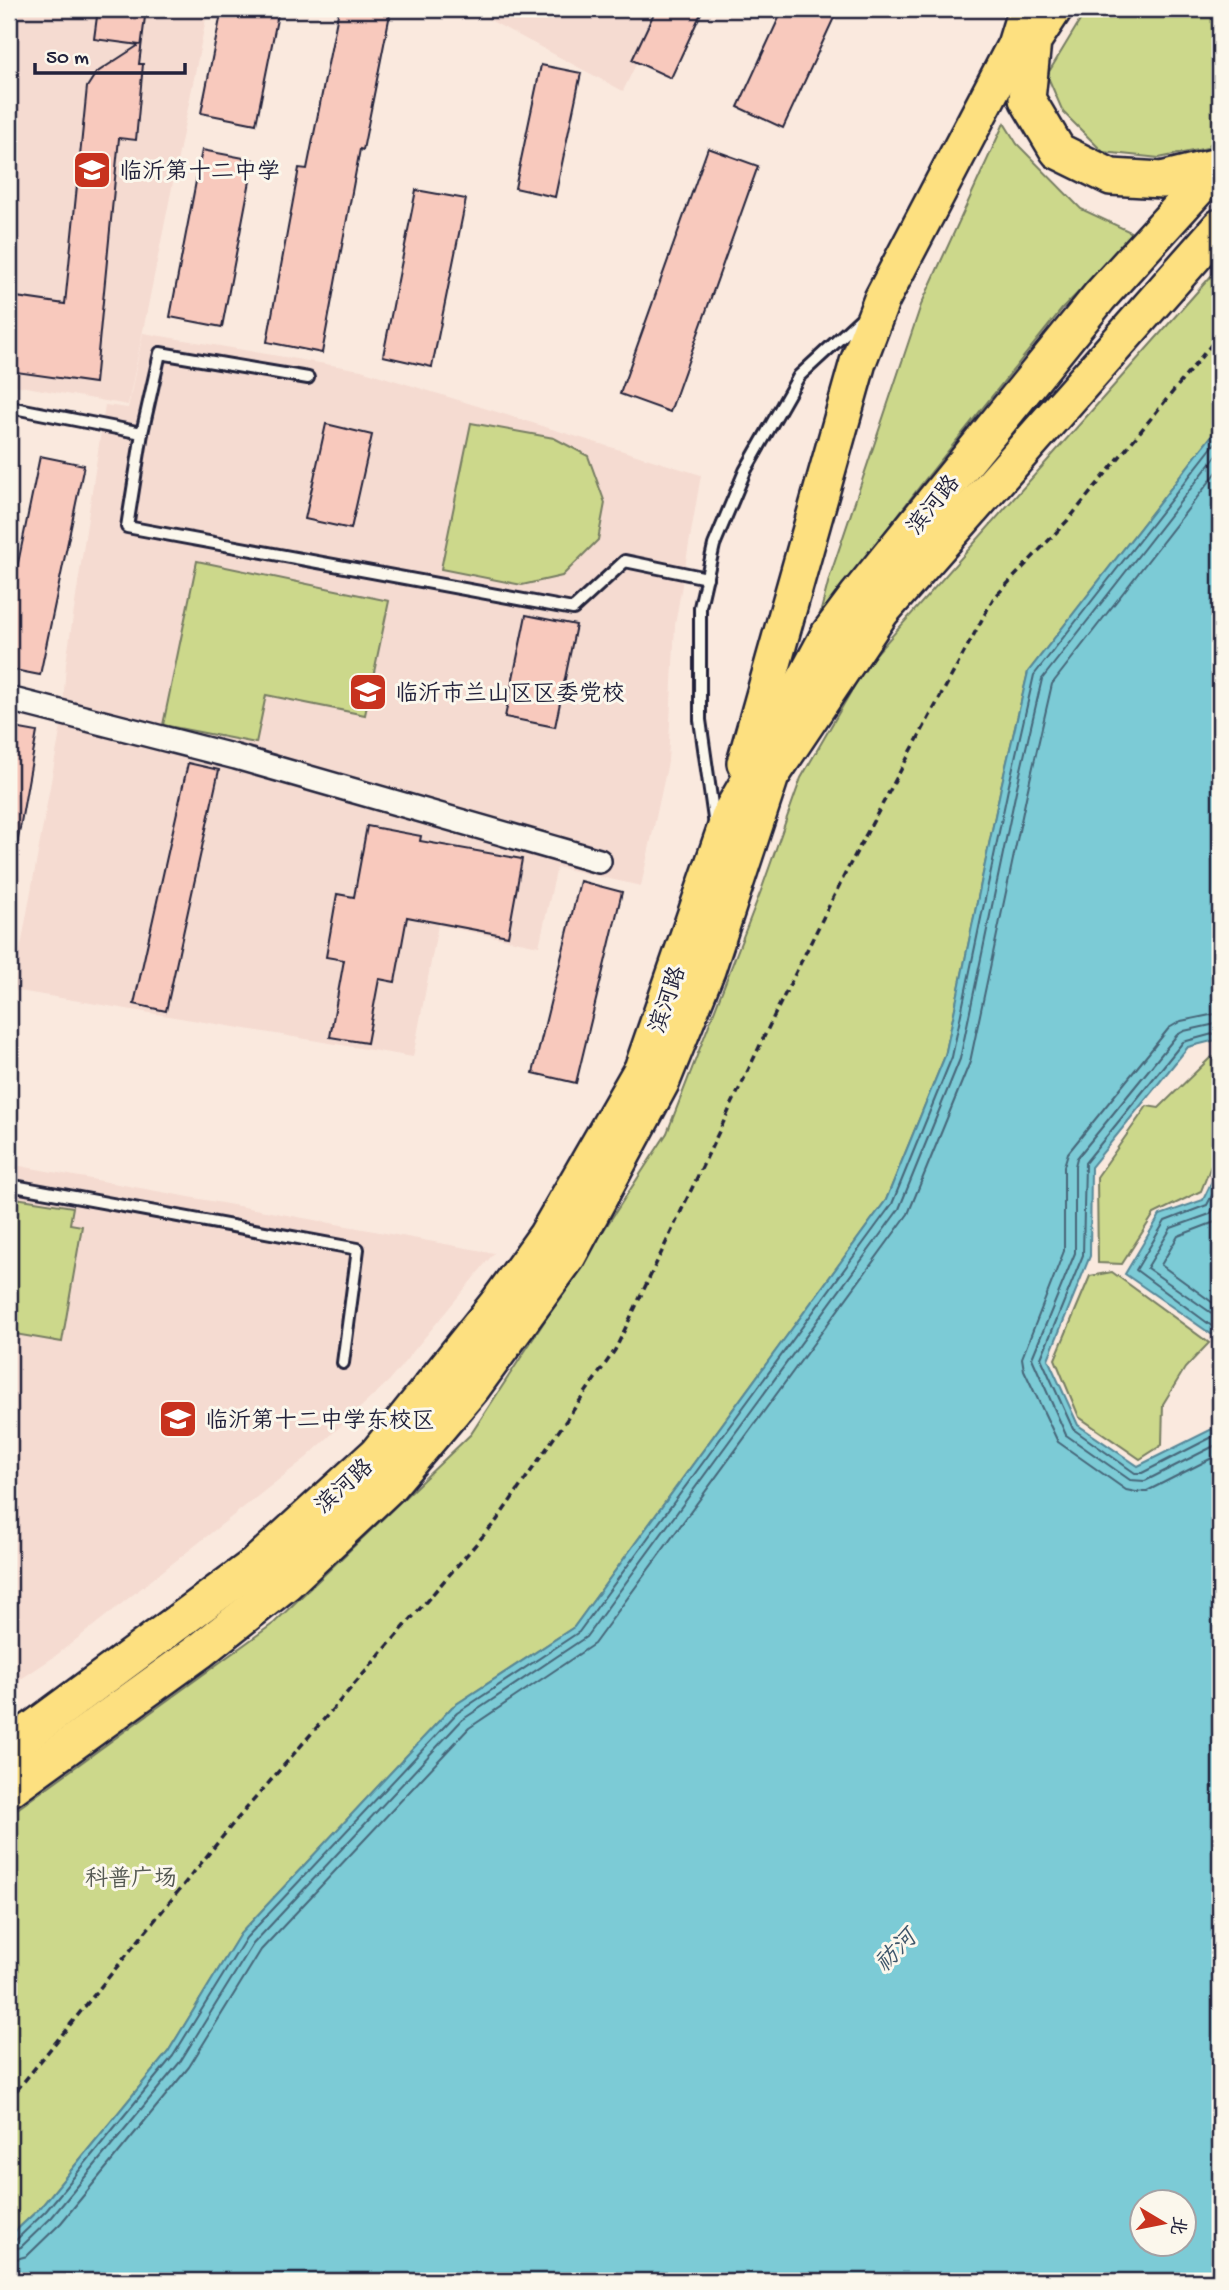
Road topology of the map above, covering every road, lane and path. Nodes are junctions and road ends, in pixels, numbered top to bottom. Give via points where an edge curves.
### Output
1 (1027, 9) edge
2 (1054, 9) edge
3 (1219, 165) edge
4 (1220, 227) edge
5 (1220, 266) edge
6 (1168, 286) junction
7 (882, 299) junction
8 (1220, 334) edge
9 (307, 378) dead end
10 (9, 407) edge
11 (142, 433) junction
12 (707, 578) junction
13 (9, 699) edge
14 (725, 827) junction
15 (598, 861) dead end
16 (9, 1185) edge
17 (343, 1363) dead end
18 (9, 1747) edge
19 (9, 1789) edge
20 (9, 2100) edge

1 - 7 main road via 1015,45
2 - 3 main road via 1033,41 1027,99 1058,151 1111,177 1162,180
3 - 14 main road, 滨河路 via 1100,296 858,595 830,634
4 - 6 main road, 滨河路
5 - 6 main road
6 - 19 main road, 滨河路 via 881,612 771,776 663,1081 568,1256 472,1388 388,1487 286,1583
7 - 12 lane via 799,376 745,471 714,545
7 - 14 main road via 858,362
8 - 20 path via 1068,520 993,599 848,868 615,1350 497,1520 232,1825
9 - 11 lane via 160,353
10 - 11 lane
11 - 12 lane via 128,527 573,609 625,561
12 - 14 lane via 700,607 700,720 713,821
13 - 15 street via 236,757
14 - 18 main road, 滨河路 via 642,1069 546,1236 497,1304 377,1454 275,1547
16 - 17 lane via 358,1249

